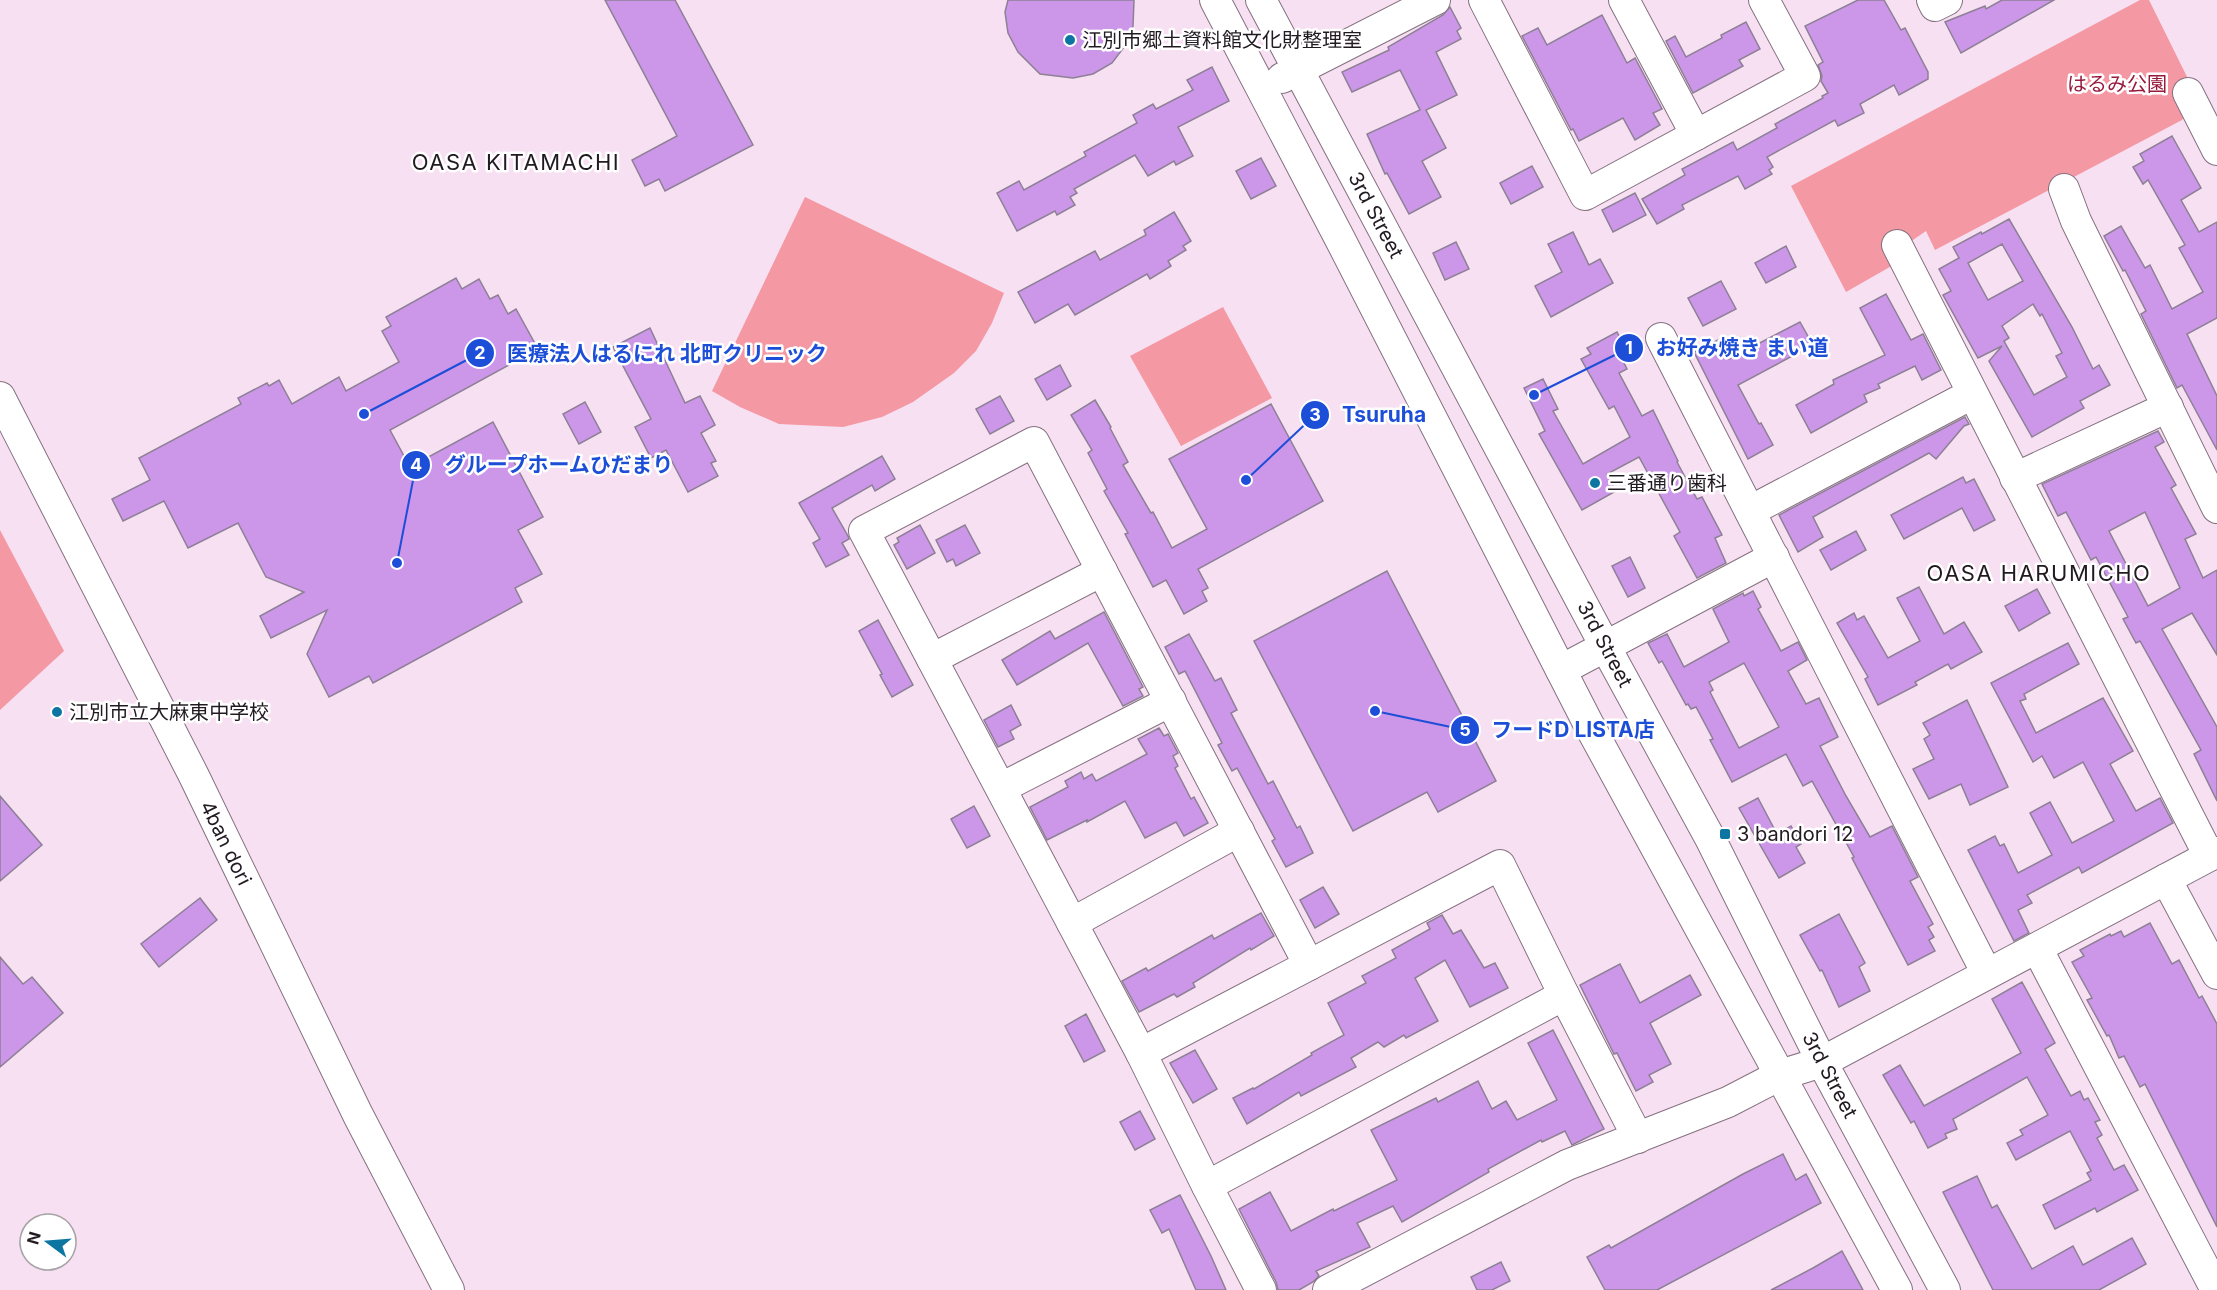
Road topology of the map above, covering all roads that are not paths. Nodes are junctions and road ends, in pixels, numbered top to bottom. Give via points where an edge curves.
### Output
1 (1215, 0) edge
2 (1261, 0) edge
3 (1435, 0) edge
4 (1484, 0) edge
5 (1624, 0) edge
6 (1764, 0) edge
7 (1932, 0) edge
8 (1947, 0) edge
9 (1298, 70) junction
10 (1261, 89) junction
11 (2187, 93) dead end
12 (1696, 135) junction
13 (2217, 150) edge
14 (2064, 189) dead end
15 (1897, 245) dead end
16 (1662, 338) dead end
17 (1972, 394) junction
18 (0, 397) edge
19 (2168, 407) junction
20 (2015, 478) junction
21 (2217, 508) edge
22 (1750, 511) junction
23 (1774, 557) junction
24 (1102, 571) junction
25 (1605, 646) junction
26 (932, 659) junction
27 (1561, 670) junction
28 (1171, 701) junction
29 (1001, 788) junction
30 (1239, 831) junction
31 (2213, 854) edge
32 (2166, 879) junction
33 (1072, 923) junction
34 (2037, 948) junction
35 (1309, 965) junction
36 (1987, 974) junction
37 (2217, 974) edge
38 (1564, 995) junction
39 (1141, 1053) junction
40 (1822, 1062) junction
41 (1780, 1075) junction
42 (1638, 1138) junction
43 (1207, 1186) junction
44 (449, 1290) edge
45 (1261, 1290) edge
46 (1328, 1290) edge
47 (1897, 1290) edge
48 (1945, 1290) edge
49 (2216, 1290) edge

1 - 10 street
2 - 9 street, 3rd Street
3 - 9 street
4 - 12 street via 1585,195
5 - 12 street
6 - 12 street via 1805,76
7 - 8 street via 1935,6
9 - 10 street
9 - 25 street, 3rd Street
10 - 27 street
11 - 13 street
14 - 19 street
15 - 17 street
16 - 22 street
17 - 20 street
17 - 22 street
18 - 44 street, 4ban dori via 184,755 358,1115
19 - 20 street
19 - 21 street
20 - 31 street
22 - 23 street
23 - 25 street
23 - 36 street
24 - 26 street
24 - 26 street via 1035,442 864,531
24 - 28 street
25 - 27 street
25 - 40 street, 3rd Street via 1710,838
26 - 29 street
27 - 41 street
28 - 29 street
28 - 30 street
29 - 33 street
30 - 33 street
30 - 35 street
31 - 32 street
32 - 34 street
32 - 37 street
33 - 39 street
34 - 36 street
34 - 49 street
35 - 38 street via 1500,865
35 - 39 street
36 - 40 street
38 - 42 street
38 - 43 street
39 - 43 street
40 - 41 street
40 - 48 street, 3rd Street
41 - 42 street via 1728,1102
41 - 47 street
42 - 46 street via 1566,1165
43 - 45 street

